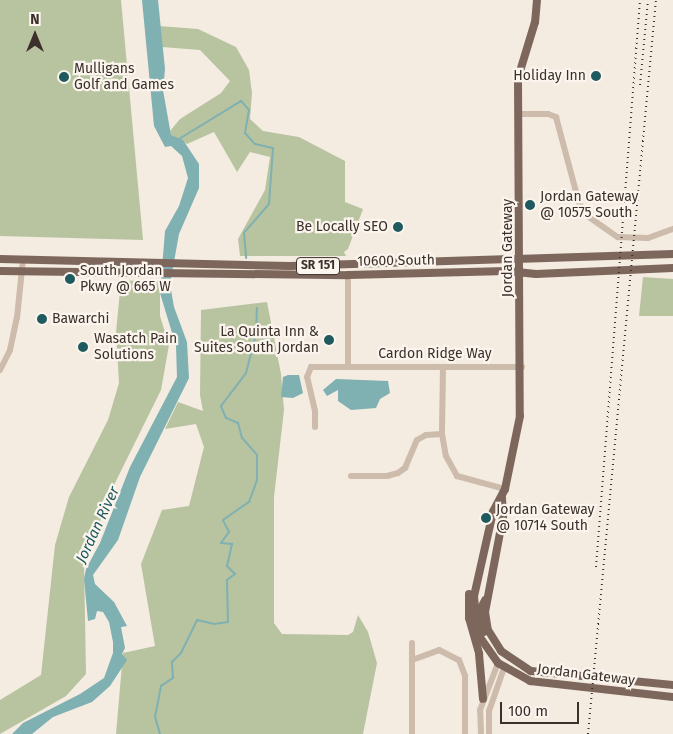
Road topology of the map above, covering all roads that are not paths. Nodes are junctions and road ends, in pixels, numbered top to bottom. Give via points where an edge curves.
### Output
1 (537, 0) edge
2 (518, 114) junction
3 (673, 229) edge
4 (673, 254) edge
5 (0, 259) edge
6 (22, 259) junction
7 (520, 261) junction
8 (673, 268) edge
9 (0, 271) edge
10 (22, 272) junction
11 (520, 273) junction
12 (348, 275) junction
13 (348, 366) junction
14 (443, 366) junction
15 (522, 367) junction
16 (0, 370) edge
17 (315, 427) dead end
18 (442, 434) junction
19 (351, 476) dead end
20 (505, 489) junction
21 (502, 498) junction
22 (477, 580) junction
23 (486, 597) junction
24 (412, 643) dead end
25 (412, 660) junction
26 (501, 665) junction
27 (543, 673) junction
28 (673, 685) edge
29 (673, 696) edge
30 (483, 699) junction
31 (412, 734) edge
32 (465, 734) edge
33 (480, 734) edge
34 (490, 734) edge

1 - 2 main road, Jordan Gateway via 536,22 518,78
2 - 3 street via 548,114 556,118 579,203 586,215 618,237 648,238
2 - 7 main road, Jordan Gateway
4 - 7 main road, 10600 South / SR 151
5 - 6 main road, 10600 South / SR 151
6 - 7 main road, 10600 South / SR 151 via 290,266
6 - 10 street
7 - 11 main road, Jordan Gateway
8 - 11 main road, 10600 South / SR 151
9 - 10 main road, 10600 South / SR 151
10 - 12 main road, 10600 South / SR 151
10 - 16 street via 10,350
11 - 12 main road, 10600 South / SR 151
11 - 15 main road, Jordan Gateway
12 - 13 street
13 - 14 street, Cardon Ridge Way
13 - 17 street, Cardon Ridge Way via 310,366 308,369
14 - 15 street, Cardon Ridge Way
14 - 18 street
15 - 20 main road, Jordan Gateway via 520,416
18 - 19 street via 426,435 417,440 405,468 398,472 386,476
18 - 20 street via 446,456 457,476
20 - 21 main road, Jordan Gateway
21 - 22 main road, Jordan Gateway via 493,512
21 - 23 main road, Jordan Gateway via 504,517
22 - 26 main road, Jordan Gateway via 474,613 477,633
22 - 30 main road via 469,594 469,618 480,654
23 - 26 main road via 480,610 481,620
23 - 27 main road, Jordan Gateway via 488,630 501,651 516,664
24 - 25 street
25 - 31 street
25 - 32 street via 440,650 459,660 465,676
26 - 27 main road via 532,675
26 - 29 main road, Jordan Gateway via 530,681 546,684
26 - 30 street
26 - 34 street via 489,711
27 - 28 main road, Jordan Gateway
30 - 33 street

